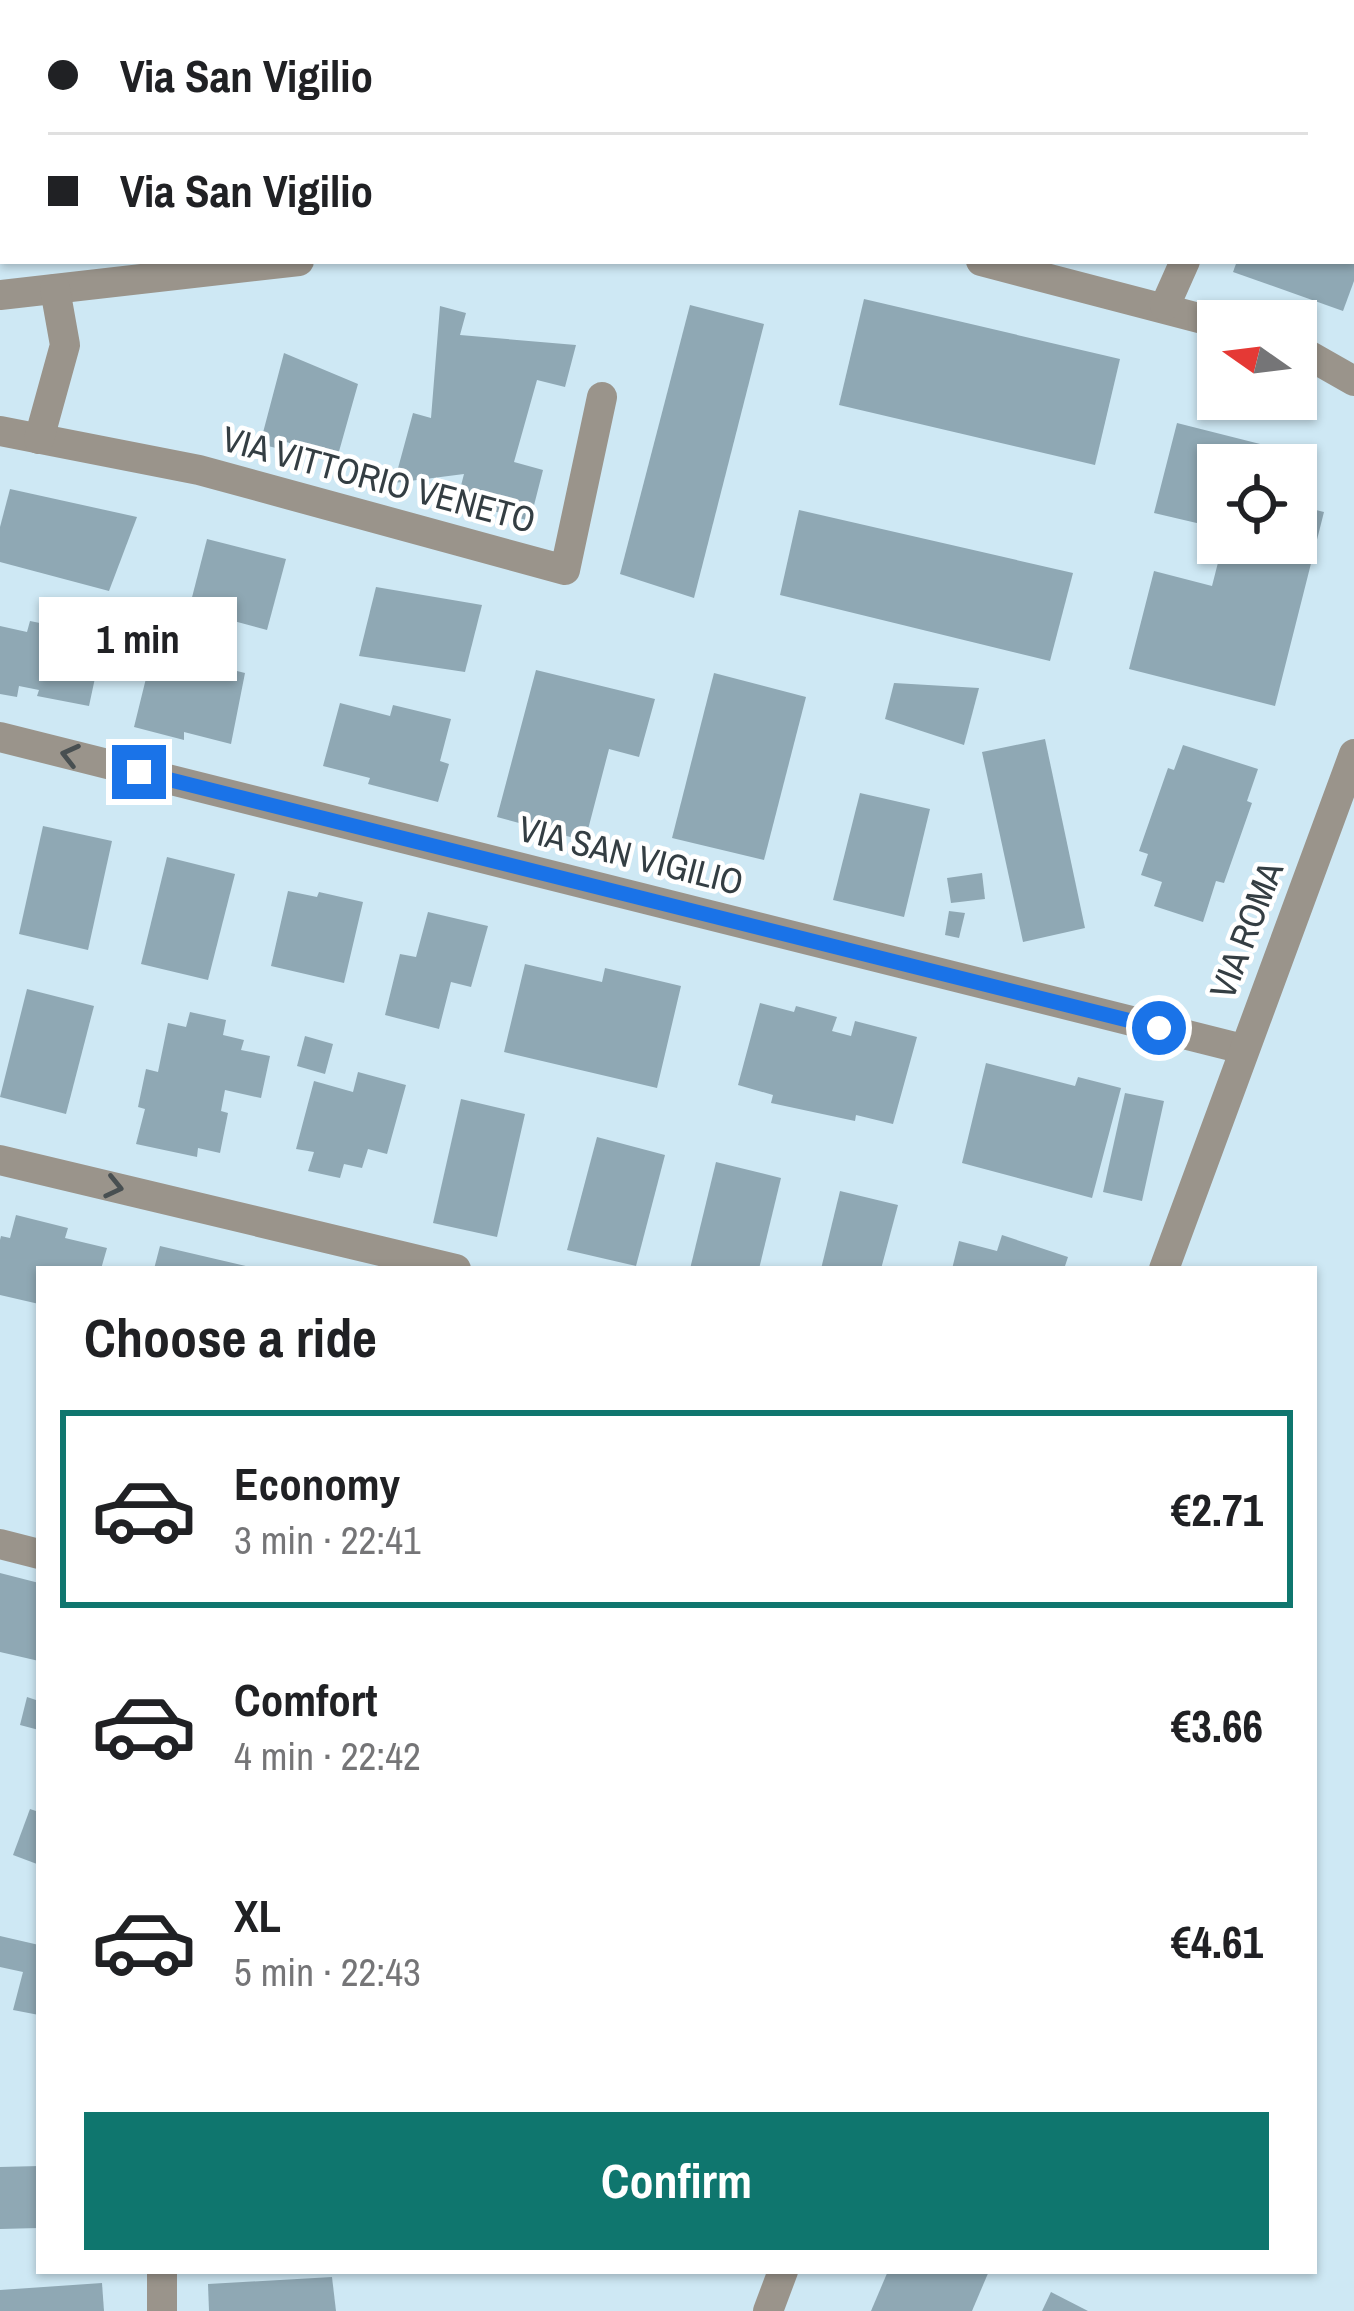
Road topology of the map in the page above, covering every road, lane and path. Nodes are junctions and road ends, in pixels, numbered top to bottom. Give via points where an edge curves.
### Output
1 (273, 264) edge
2 (993, 264) edge
3 (1184, 264) edge
4 (55, 289) junction
5 (0, 296) edge
6 (1165, 307) junction
7 (1197, 317) edge
8 (1317, 353) edge
9 (1317, 360) edge
10 (1354, 361) edge
11 (1354, 381) edge
12 (602, 397) dead end
13 (0, 431) edge
14 (39, 439) junction
15 (0, 737) edge
16 (1354, 754) edge
17 (1243, 1048) junction
18 (0, 1160) edge
19 (443, 1266) edge
20 (1165, 1266) edge
21 (0, 1544) edge
22 (36, 1553) edge
23 (162, 2274) edge
24 (782, 2274) edge
25 (162, 2311) edge
26 (768, 2311) edge

1 - 4 street
2 - 6 street
3 - 6 street
4 - 5 street
4 - 14 street via 65,345
6 - 7 street
8 - 10 street
9 - 11 street
12 - 14 street, VIA VITTORIO VENETO via 565,570 199,470
13 - 14 street, VIA VITTORIO VENETO
17 -> 15 street, VIA SAN VIGILIO
16 - 17 street, VIA ROMA
17 - 20 street, VIA ROMA
18 -> 19 street
21 - 22 street
23 - 25 street
24 - 26 street

